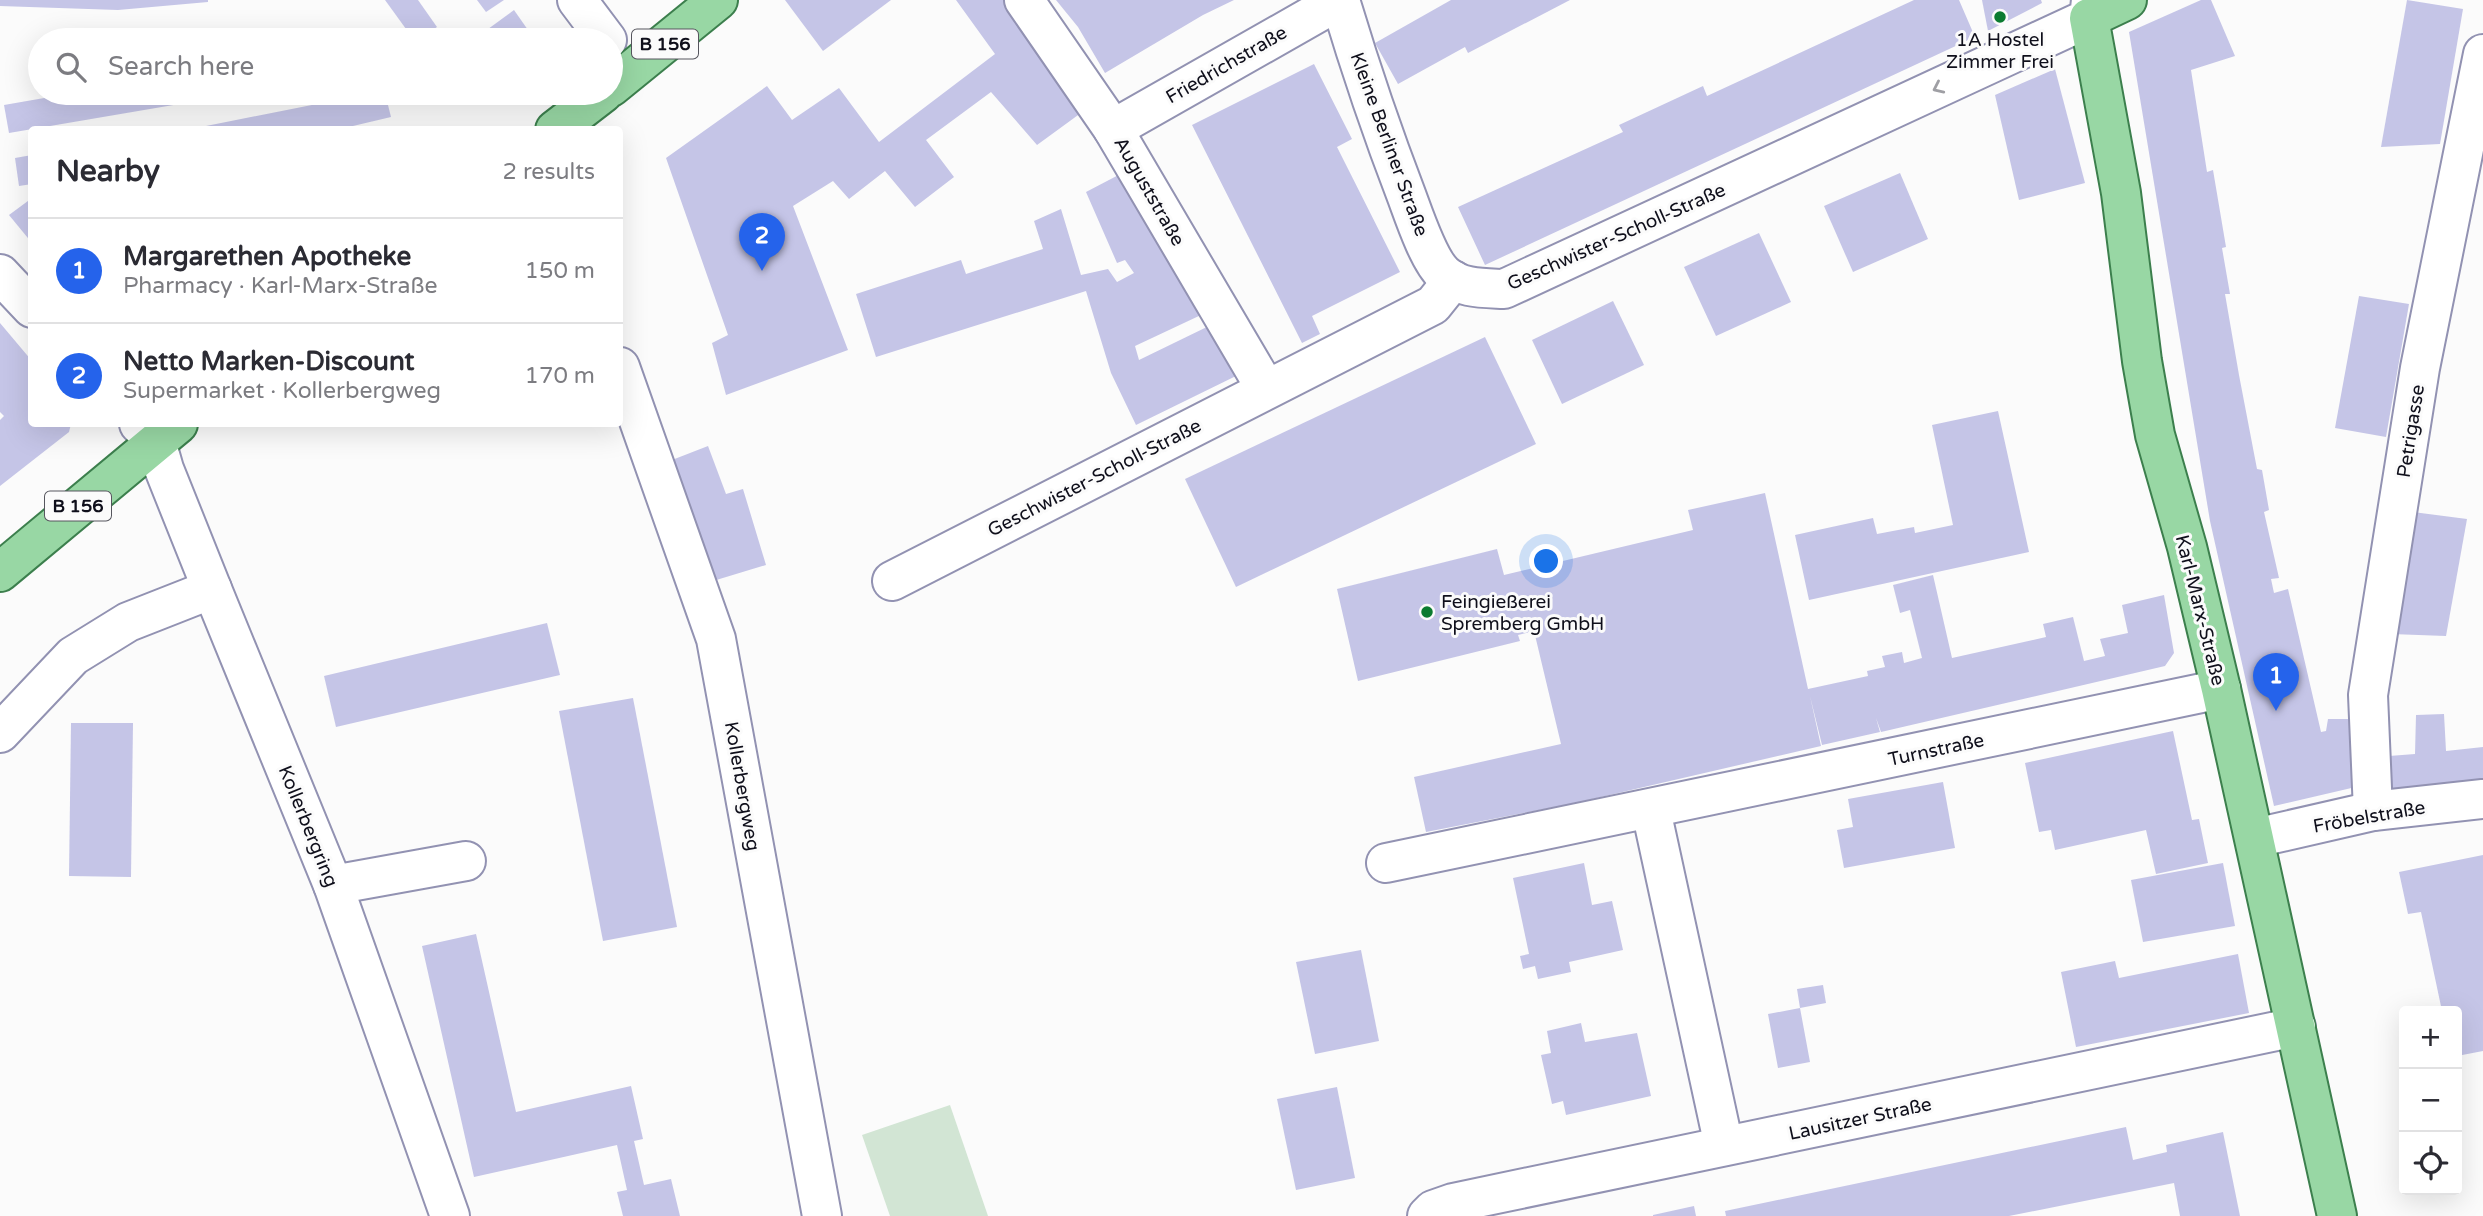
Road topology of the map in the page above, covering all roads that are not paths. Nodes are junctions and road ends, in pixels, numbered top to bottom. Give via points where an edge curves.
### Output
1 (577, 0) edge
2 (718, 0) edge
3 (1024, 0) edge
4 (1340, 0) edge
5 (2127, 0) edge
6 (2090, 9) edge
7 (598, 28) edge
8 (2483, 54) edge
9 (623, 68) edge
10 (581, 105) edge
11 (559, 126) edge
12 (1113, 128) junction
13 (0, 274) edge
14 (1453, 280) junction
15 (28, 304) edge
16 (623, 376) edge
17 (1266, 389) junction
18 (158, 429) edge
19 (0, 572) edge
20 (892, 581) dead end
21 (212, 589) junction
22 (2221, 689) junction
23 (0, 733) edge
24 (2483, 799) edge
25 (1651, 810) junction
26 (2373, 811) junction
27 (2255, 838) junction
28 (466, 861) dead end
29 (1386, 863) dead end
30 (333, 885) junction
31 (2296, 1027) junction
32 (1724, 1146) junction
33 (450, 1216) edge
34 (822, 1216) edge
35 (1427, 1216) edge
36 (2337, 1216) edge

1 - 7 street
2 - 9 main road, B 156
3 - 12 street, Auguststraße
4 - 12 street, Friedrichstraße
4 - 14 street, Kleine Berliner Straße via 1371,102 1421,234 1442,273
5 - 6 main road, Geschwister-Scholl-Straße
6 -> 14 street, Geschwister-Scholl-Straße via 1504,289 1473,288
6 - 22 main road, Karl-Marx-Straße via 2155,435 2188,547
8 - 26 street, Petrigasse via 2420,368 2368,695
10 - 11 main road, B 156
12 - 17 street, Auguststraße
13 - 15 street
14 - 17 street, Geschwister-Scholl-Straße via 1433,305
16 - 34 street, Kollerbergweg via 716,639
17 - 20 street, Geschwister-Scholl-Straße
18 - 19 main road, B 156
18 - 21 street, Kollerbergring via 164,468
21 - 23 street via 128,622 73,656
21 - 30 street, Kollerbergring
22 - 25 street, Turnstraße
22 - 27 main road, Karl-Marx-Straße
24 - 26 street, Fröbelstraße
25 - 29 street, Turnstraße
25 - 32 street
26 - 27 street, Fröbelstraße
27 - 31 main road, Karl-Marx-Straße
28 - 30 street
30 - 33 street, Kollerbergring
31 - 32 street, Lausitzer Straße
31 - 36 main road, Karl-Marx-Straße
32 - 35 street, Lausitzer Straße via 1453,1202

